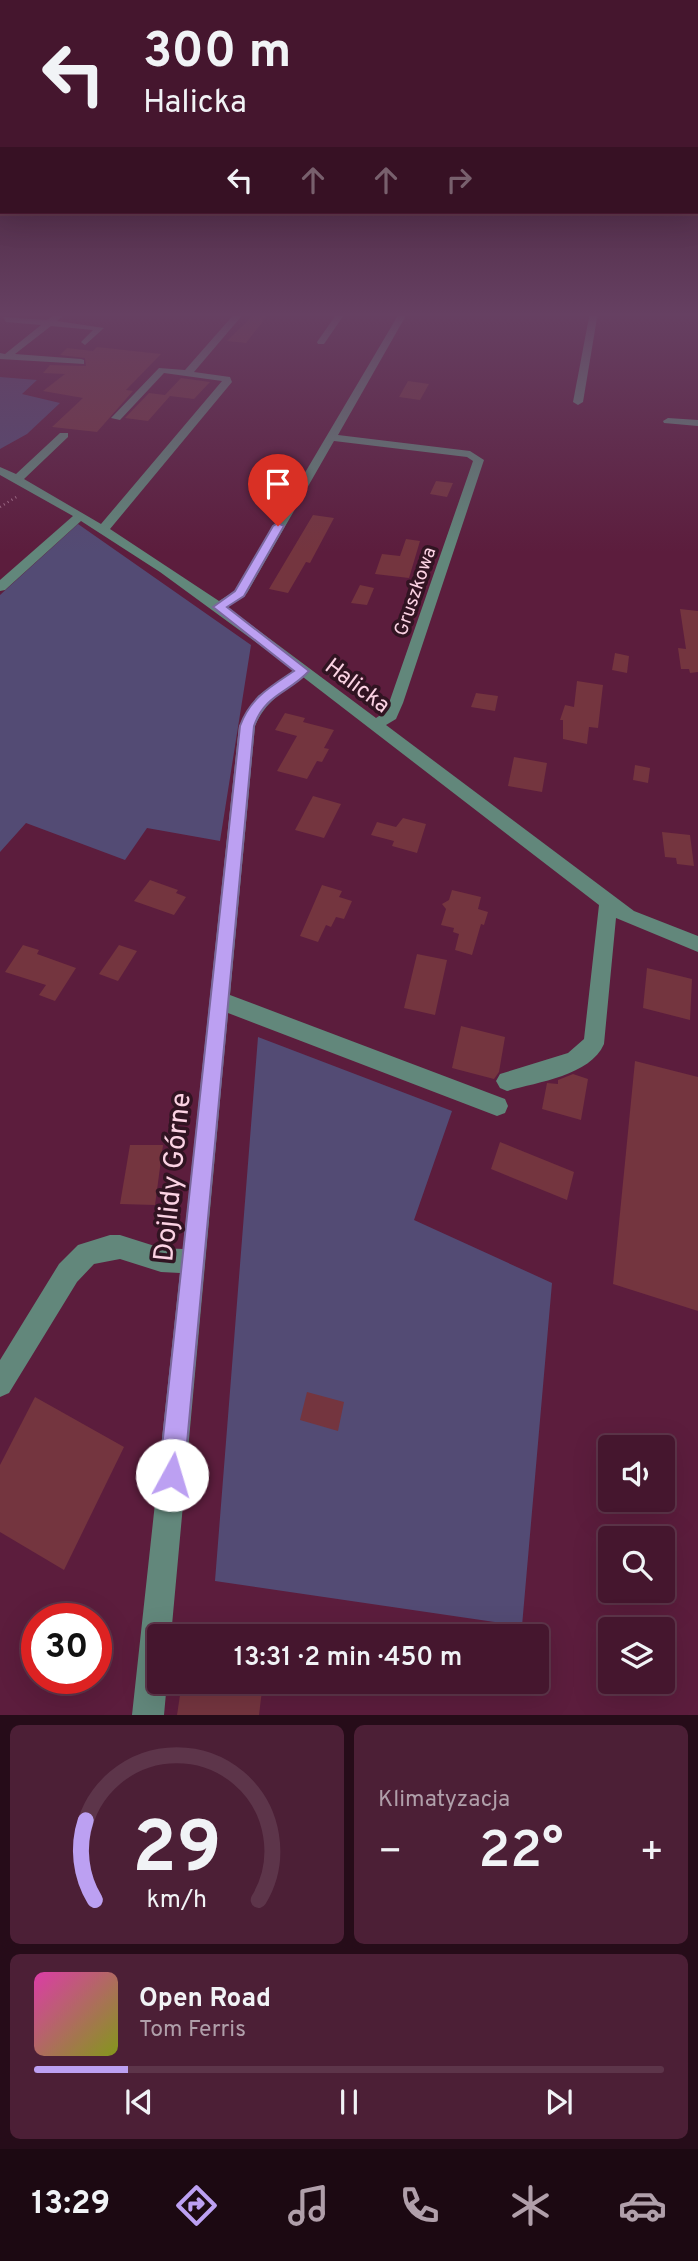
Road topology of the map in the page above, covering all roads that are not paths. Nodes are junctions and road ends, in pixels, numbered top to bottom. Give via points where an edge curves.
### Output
1 (141, 392) edge
2 (219, 392) edge
3 (356, 392) edge
4 (580, 392) edge
5 (578, 402) dead end
6 (116, 418) dead end
7 (668, 421) dead end
8 (698, 423) edge
9 (64, 435) dead end
10 (329, 437) junction
11 (0, 470) edge
12 (18, 479) junction
13 (81, 515) junction
14 (104, 528) junction
15 (0, 587) edge
16 (219, 607) junction
17 (302, 671) junction
18 (374, 726) junction
19 (608, 903) junction
20 (698, 944) edge
21 (219, 1000) junction
22 (507, 1081) dead end
23 (497, 1106) dead end
24 (192, 1262) junction
25 (0, 1384) edge
26 (148, 1715) edge

1 - 6 street
2 - 14 street
3 - 10 street
4 - 5 street
7 - 8 street
9 - 12 street
10 - 16 street via 240,593
10 - 18 street, Gruszkowa via 470,454 479,460 396,703 391,715
11 - 12 street, Halicka
12 - 13 street, Halicka
13 - 14 street, Halicka
13 - 15 street
14 - 16 street, Halicka
16 - 17 street, Halicka
17 - 18 street, Halicka
17 - 21 street, Dojlidy Górne via 263,698 247,726
18 - 19 street, Halicka
19 - 20 street, Halicka via 641,923
19 - 22 street via 594,1044 574,1061
21 - 23 street
21 - 24 street, Dojlidy Górne
24 - 25 street via 161,1260 120,1247 87,1254 68,1273
24 - 26 street, Dojlidy Górne

